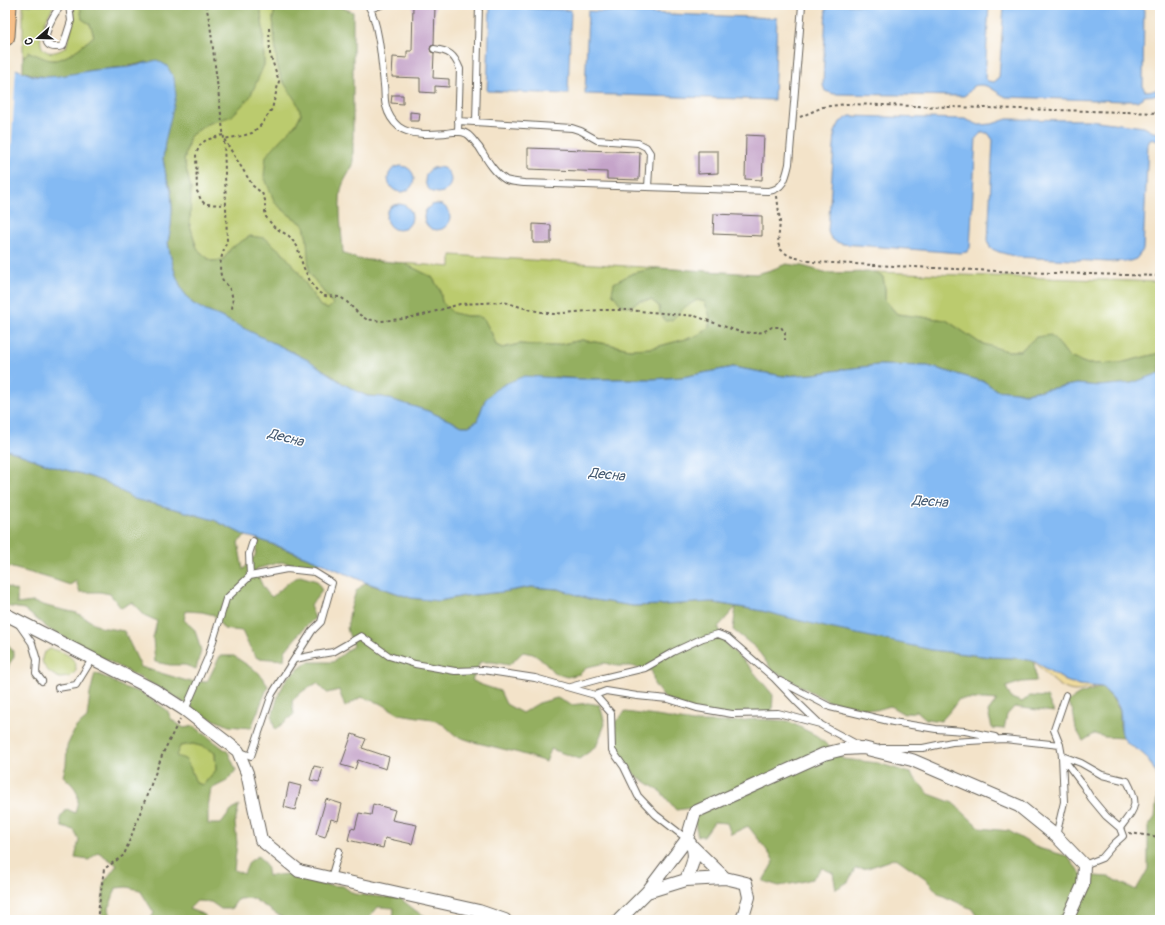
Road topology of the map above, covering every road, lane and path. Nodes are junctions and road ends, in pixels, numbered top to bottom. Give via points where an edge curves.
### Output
1 (7, 5) edge
2 (62, 5) edge
3 (69, 5) edge
4 (206, 5) edge
5 (382, 5) edge
6 (479, 5) edge
7 (802, 5) edge
8 (369, 7) edge
9 (269, 28) dead end
10 (5, 36) edge
11 (434, 49) dead end
12 (1160, 113) edge
13 (793, 115) junction
14 (458, 121) junction
15 (476, 122) junction
16 (458, 132) junction
17 (223, 135) junction
18 (224, 139) junction
19 (648, 187) junction
20 (776, 189) junction
21 (226, 205) junction
22 (1160, 276) edge
23 (232, 309) dead end
24 (785, 340) dead end
25 (253, 541) dead end
26 (250, 576) junction
27 (10, 616) edge
28 (92, 659) junction
29 (295, 659) junction
30 (774, 678) junction
31 (42, 681) dead end
32 (570, 687) junction
33 (58, 688) dead end
34 (595, 694) junction
35 (1066, 695) dead end
36 (185, 710) junction
37 (822, 725) junction
38 (1004, 739) junction
39 (1060, 745) junction
40 (863, 748) junction
41 (238, 751) junction
42 (1062, 756) junction
43 (1120, 828) junction
44 (1056, 836) junction
45 (1160, 837) edge
46 (690, 843) junction
47 (339, 851) dead end
48 (1084, 865) junction
49 (331, 878) junction
50 (725, 878) junction
51 (686, 880) junction
52 (646, 892) junction
53 (97, 920) edge
54 (506, 920) edge
55 (620, 920) edge
56 (742, 920) edge
57 (1067, 920) edge

1 - 10 main road
2 - 3 lane via 54,14 45,34 48,44 52,47 63,46 65,42 71,21
4 - 17 path
5 - 8 lane
6 - 15 lane
7 - 13 lane
8 - 16 lane via 376,26 386,106 393,121 399,128 416,133
9 - 18 path via 270,54 279,81 272,109 252,133
11 - 14 lane via 452,54 460,69
12 - 13 path via 846,104 823,107 801,117
13 - 20 lane via 789,164 785,180
14 - 15 lane
14 - 16 lane
15 - 19 lane via 572,128 597,140 638,143 646,147 650,153
16 - 19 lane via 466,133 492,167 512,182
17 - 18 path
17 - 21 path via 200,144 196,154 197,184 199,196 205,204
18 - 21 path
18 - 24 path via 254,186 262,193 266,217 297,246 303,266 318,292 324,296 340,297 366,319 402,319 460,304 504,302 553,314 628,310 695,316 740,332 763,332 772,327 781,327 785,333
19 - 20 lane via 768,191
20 - 22 path via 780,249 789,256 813,262 1008,272
21 - 23 path via 227,241 222,254 220,273 229,287
25 - 26 lane via 249,554
26 - 29 lane via 287,569 314,572 332,583 321,622 312,631
26 - 36 lane via 226,599 208,657
27 - 28 street
27 - 31 lane via 32,643 37,660 36,673
28 - 33 lane via 76,684
28 - 36 street via 154,690
29 - 32 lane via 333,652 361,636 389,656 415,664 455,671 491,671
29 - 41 lane via 272,694 251,756
30 - 32 lane via 728,638 718,634 685,646 645,668
30 - 37 lane
30 - 38 lane via 830,707 893,722 965,731
32 - 34 lane
34 - 37 lane via 606,691 668,699 697,708 732,714 778,713
34 - 46 lane via 611,713 612,750 624,767 638,796 656,815
35 - 39 lane via 1054,730
36 - 41 street
36 - 53 path via 163,753 124,855 104,869
37 - 40 lane
38 - 39 lane
38 - 40 lane via 952,742 923,748
39 - 42 lane
40 - 44 street via 912,760 1019,806
40 - 46 street via 824,754 694,812
41 - 49 street via 247,773 261,840 299,871
42 - 43 lane via 1091,798
42 - 43 lane via 1102,775 1127,781 1133,793 1135,806
42 - 44 lane via 1064,802
43 - 45 path via 1130,833
43 - 48 lane via 1123,836 1102,858
44 - 48 street
46 - 50 street
46 - 51 street via 694,861
46 - 52 street
47 - 49 lane
48 - 57 street via 1083,885
49 - 54 street via 479,911
50 - 51 street
50 - 56 street via 746,883 749,896
51 - 52 street
52 - 55 street

